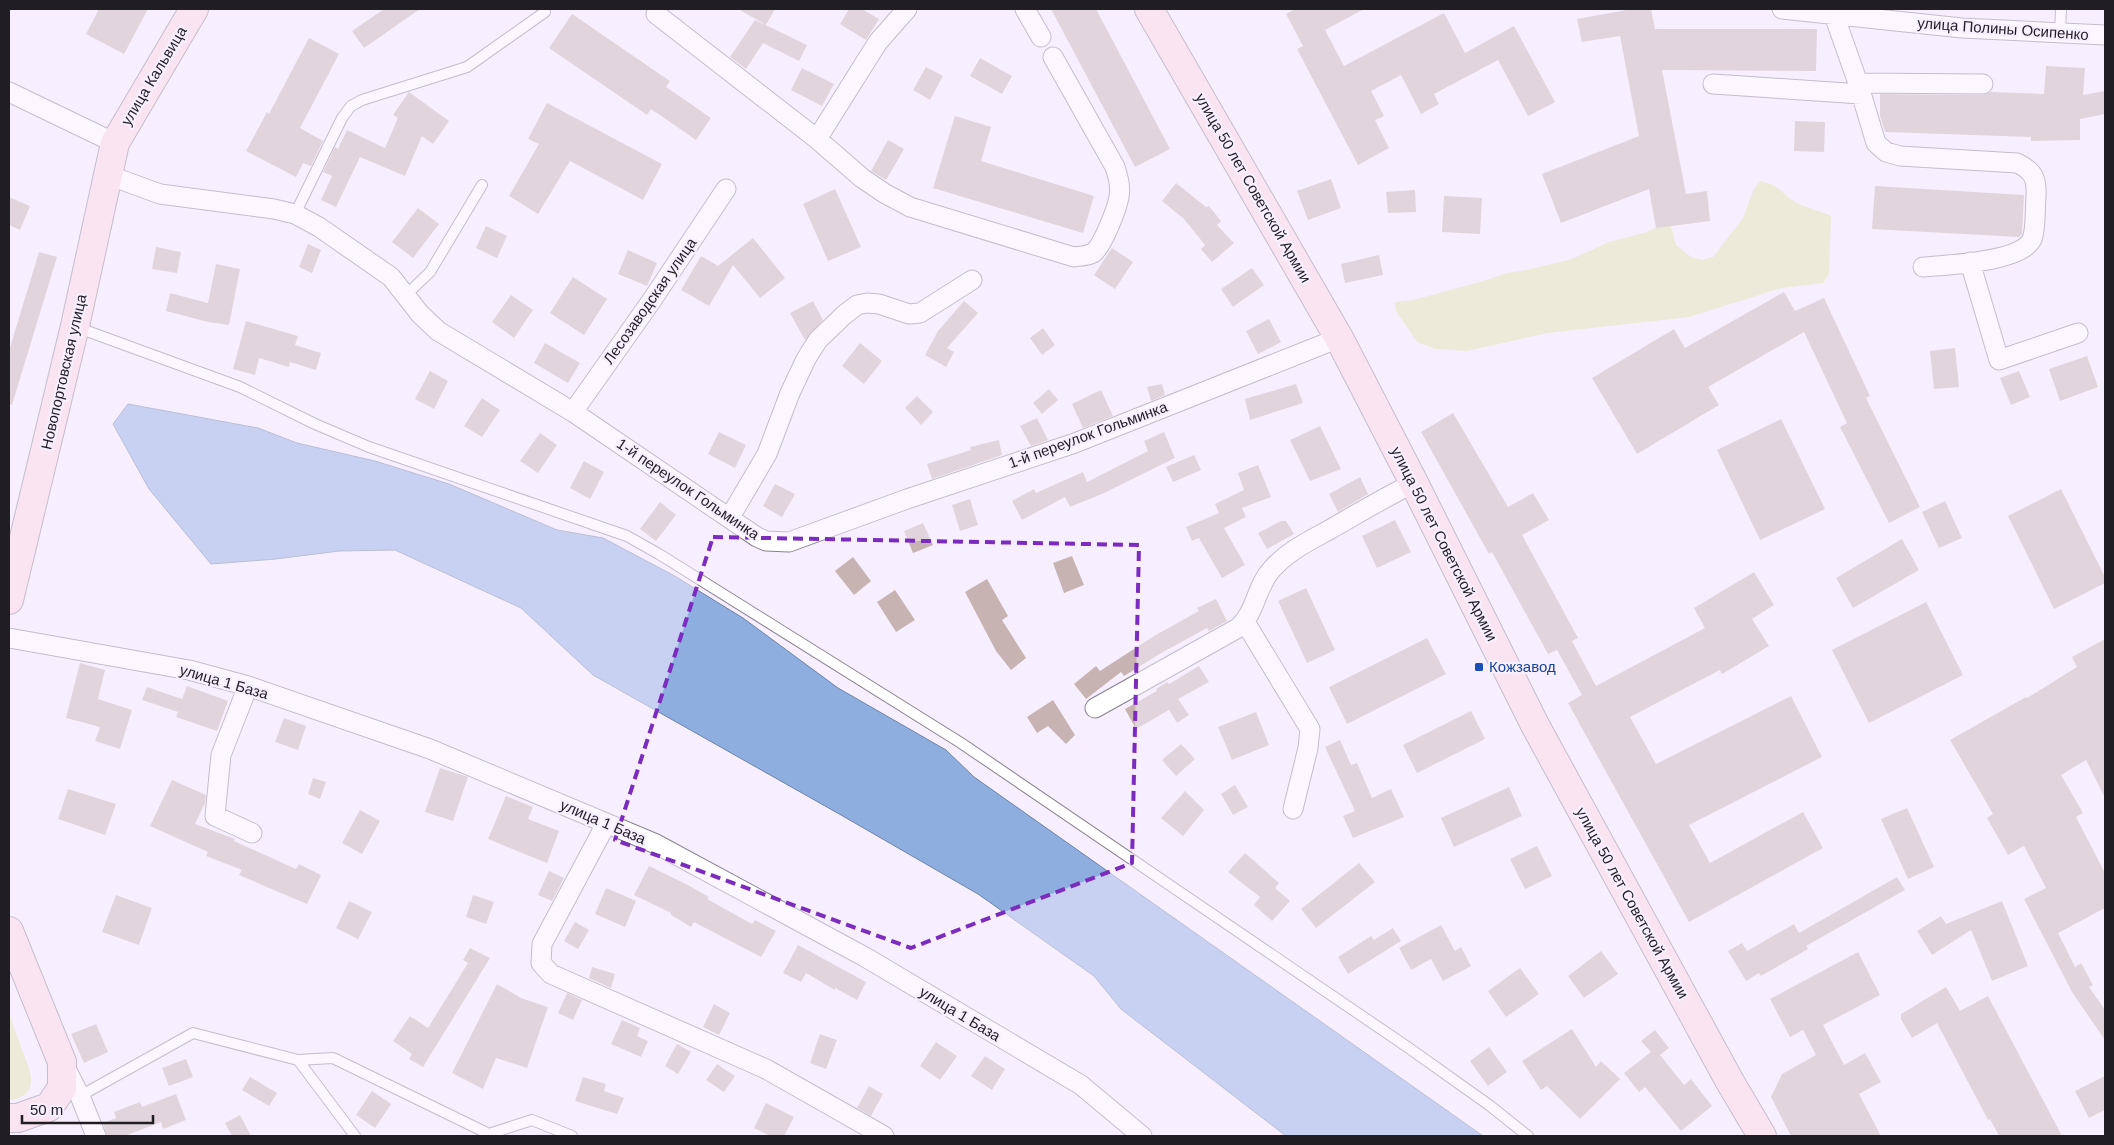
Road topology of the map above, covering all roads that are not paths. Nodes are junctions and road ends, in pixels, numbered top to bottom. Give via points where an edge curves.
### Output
1 (194, 9) edge
2 (907, 9) edge
3 (1025, 9) edge
4 (1149, 9) edge
5 (1782, 9) edge
6 (2061, 9) edge
7 (546, 12) dead end
8 (656, 14) dead end
9 (1834, 15) junction
10 (2060, 33) junction
11 (2105, 35) edge
12 (1041, 37) dead end
13 (1053, 57) dead end
14 (1713, 84) dead end
15 (1983, 84) dead end
16 (1860, 88) junction
17 (9, 92) edge
18 (818, 139) junction
19 (115, 143) junction
20 (108, 175) junction
21 (482, 186) dead end
22 (726, 189) dead end
23 (295, 214) junction
24 (1970, 262) junction
25 (1924, 268) dead end
26 (972, 280) dead end
27 (406, 295) junction
28 (76, 326) junction
29 (2078, 333) dead end
30 (1339, 338) junction
31 (573, 412) junction
32 (1414, 483) junction
33 (730, 517) junction
34 (9, 600) edge
35 (1245, 622) junction
36 (9, 638) edge
37 (248, 686) junction
38 (1095, 708) dead end
39 (1293, 810) dead end
40 (606, 824) junction
41 (252, 833) dead end
42 (9, 931) edge
43 (298, 1060) junction
44 (62, 1062) junction
45 (80, 1096) junction
46 (9, 1118) edge
47 (96, 1136) edge
48 (355, 1136) edge
49 (572, 1136) edge
50 (884, 1136) edge
51 (1142, 1136) edge
52 (1528, 1136) edge
53 (1762, 1136) edge

1 - 19 main road, улица Кальвица
2 - 18 street via 878,42
3 - 12 street
4 - 30 main road, улица 50 лет Советской Армии
5 - 9 street, улица Полины Осипенко
6 - 10 lane
7 - 23 lane via 467,66 351,106
8 - 18 street
9 - 10 street, улица Полины Осипенко via 1962,28
9 - 16 street
10 - 11 street, улица Полины Осипенко
13 - 18 street via 1115,167 1120,182 1119,198 1100,246 1094,253 1074,256 910,207 862,178
14 - 16 street
15 - 16 street
16 - 24 street via 1876,143 1886,152 1900,156 2018,164 2028,168 2035,178 2033,238 2025,248 2012,255
17 - 19 street
19 - 20 main road, Новопортовская улица
20 - 23 street, 1-й переулок Гольминка via 160,194
20 - 28 main road, Новопортовская улица
21 - 27 lane via 430,272
22 - 31 street, Лесозаводская улица
23 - 27 street, 1-й переулок Гольминка via 320,227 391,277
24 - 25 street
24 - 29 street via 1999,360
26 - 33 street via 920,313 904,313 879,304 858,305 818,340 790,393 767,454
27 - 31 street, 1-й переулок Гольминка via 438,331
28 - 34 main road, Новопортовская улица
28 - 52 lane via 240,387 369,447 627,536 961,743 1406,1046
30 - 32 main road, улица 50 лет Советской Армии
30 - 33 street, 1-й переулок Гольминка via 1075,443 789,542 766,541
31 - 33 street, 1-й переулок Гольминка
32 - 35 street via 1287,554 1270,570
32 - 53 main road, улица 50 лет Советской Армии via 1534,725
35 - 38 street
35 - 39 street via 1310,729
36 - 37 street, улица 1 База via 189,670
37 - 40 street, улица 1 База via 430,749
37 - 41 street via 221,754 215,816
40 - 50 street via 542,944 541,963 550,974 766,1069
40 - 51 street, улица 1 База via 656,844 865,957 1081,1085
42 - 44 main road
43 - 45 lane via 193,1033
43 - 48 lane
43 - 49 lane via 334,1058 489,1134 532,1120
44 - 45 street
44 - 46 main road via 62,1088 49,1108
45 - 47 street

